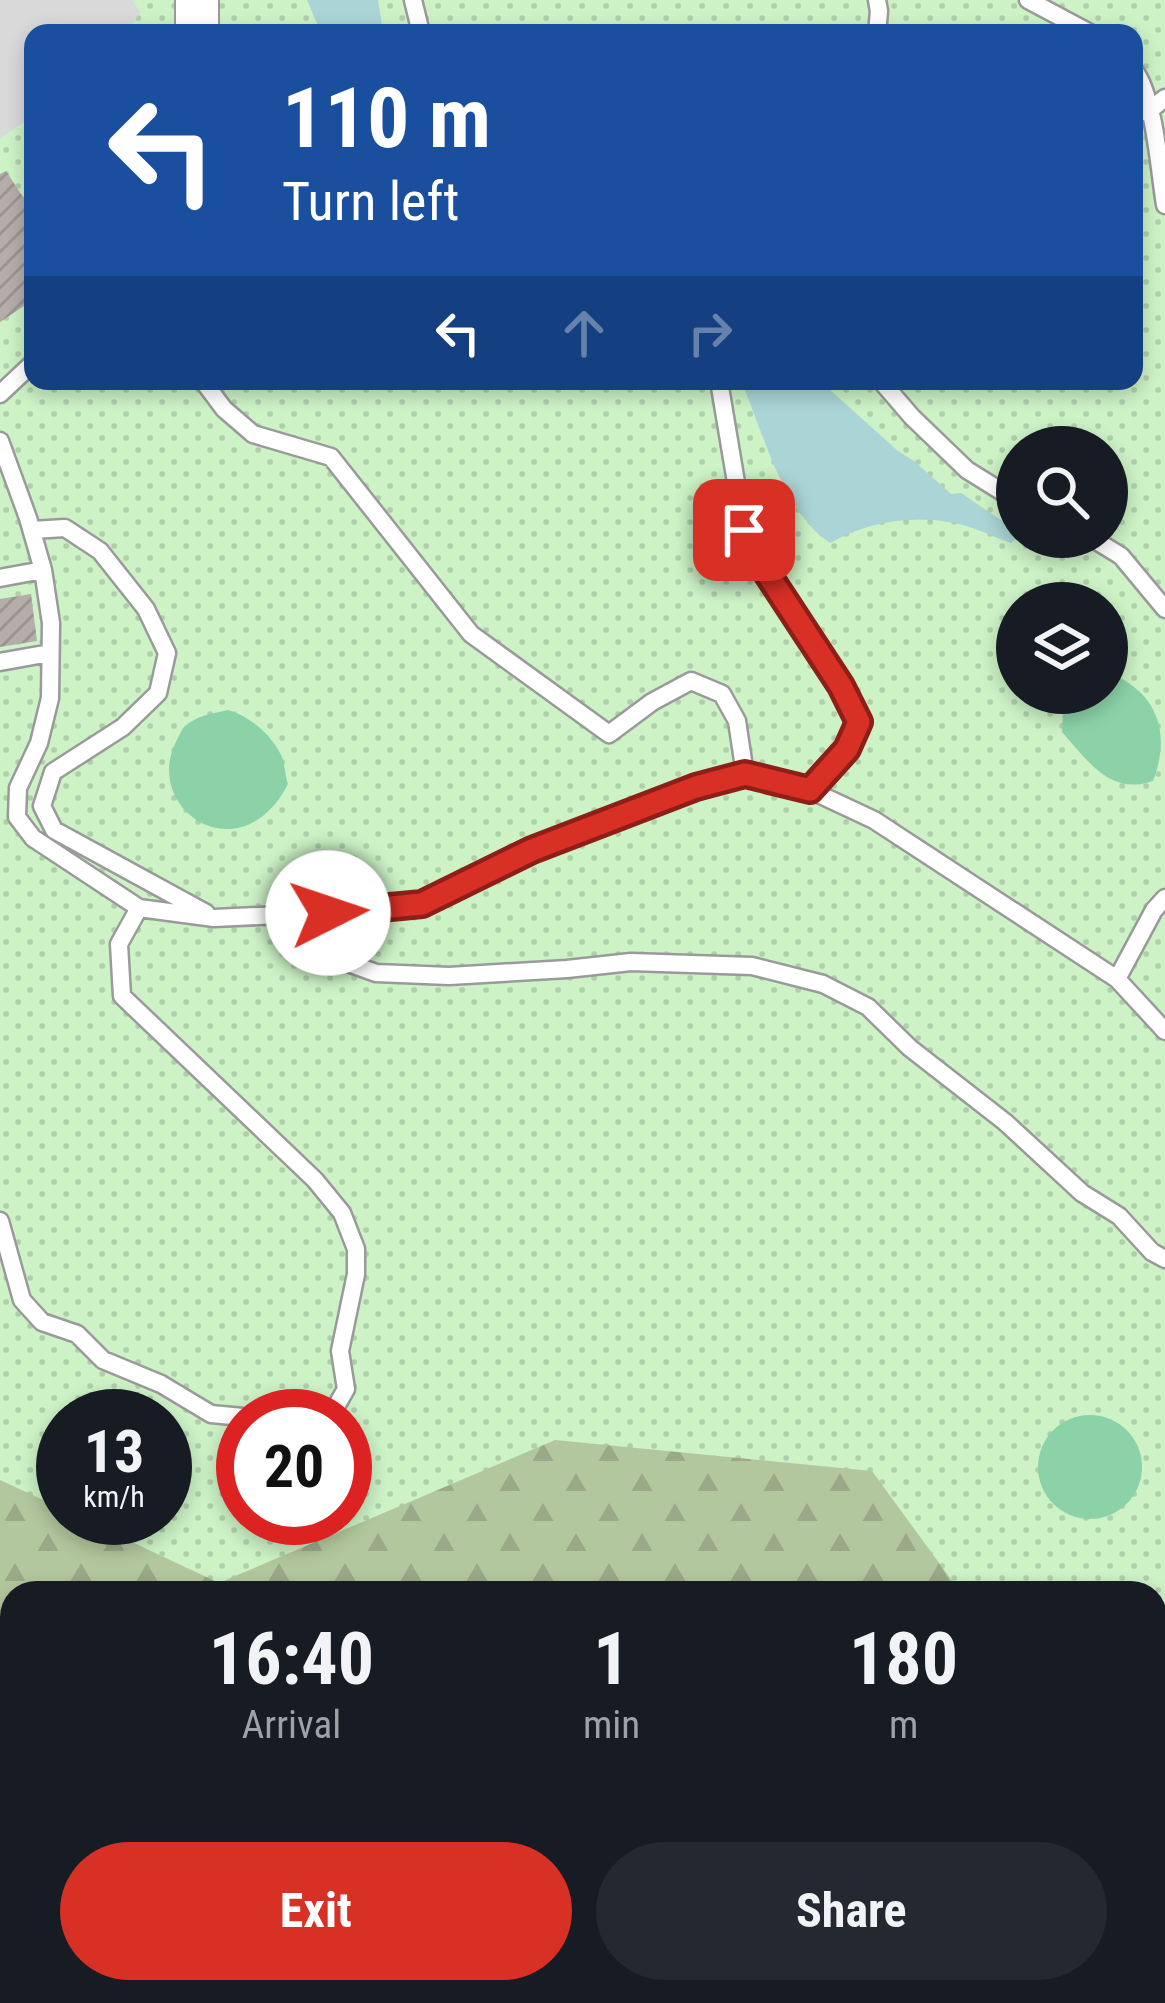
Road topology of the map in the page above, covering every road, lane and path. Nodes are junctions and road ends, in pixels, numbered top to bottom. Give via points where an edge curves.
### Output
1 (1028, 0) edge
2 (1073, 24) edge
3 (1143, 116) edge
4 (1165, 205) edge
5 (24, 371) edge
6 (210, 390) edge
7 (721, 390) edge
8 (889, 390) edge
9 (0, 394) edge
10 (0, 441) edge
11 (996, 488) edge
12 (32, 530) junction
13 (1123, 558) edge
14 (44, 571) junction
15 (0, 578) edge
16 (1165, 609) edge
17 (50, 653) junction
18 (0, 662) edge
19 (745, 774) junction
20 (810, 790) junction
21 (1165, 898) edge
22 (139, 908) junction
23 (287, 915) junction
24 (214, 918) junction
25 (1117, 979) junction
26 (1165, 1031) edge
27 (0, 1221) edge
28 (1165, 1259) edge
29 (346, 1389) edge
30 (216, 1414) edge

1 - 2 lane
3 - 4 lane
5 - 9 lane
6 - 19 lane via 253,434 332,457 471,634 609,734 691,681 722,694 737,721
7 - 20 lane via 753,552 859,722 847,749
8 - 11 lane via 967,470
10 - 12 lane
12 - 14 lane
12 - 24 lane via 65,528 100,551 146,609 167,653 158,693 123,727 53,772 42,806 54,830
13 - 16 lane
14 - 15 lane
14 - 17 lane
17 - 18 lane
17 - 22 lane via 50,698 17,817 33,838
19 - 20 lane
19 - 23 lane via 532,850 422,904
20 - 25 lane via 874,820
21 - 25 lane
22 - 24 lane
22 - 29 lane via 119,944 122,996 342,1214 356,1249 340,1351
23 - 24 lane
23 - 28 lane via 350,964 376,973 449,976 631,962 752,966 824,984 868,1007
25 - 26 lane
27 - 30 lane via 22,1300 42,1322

